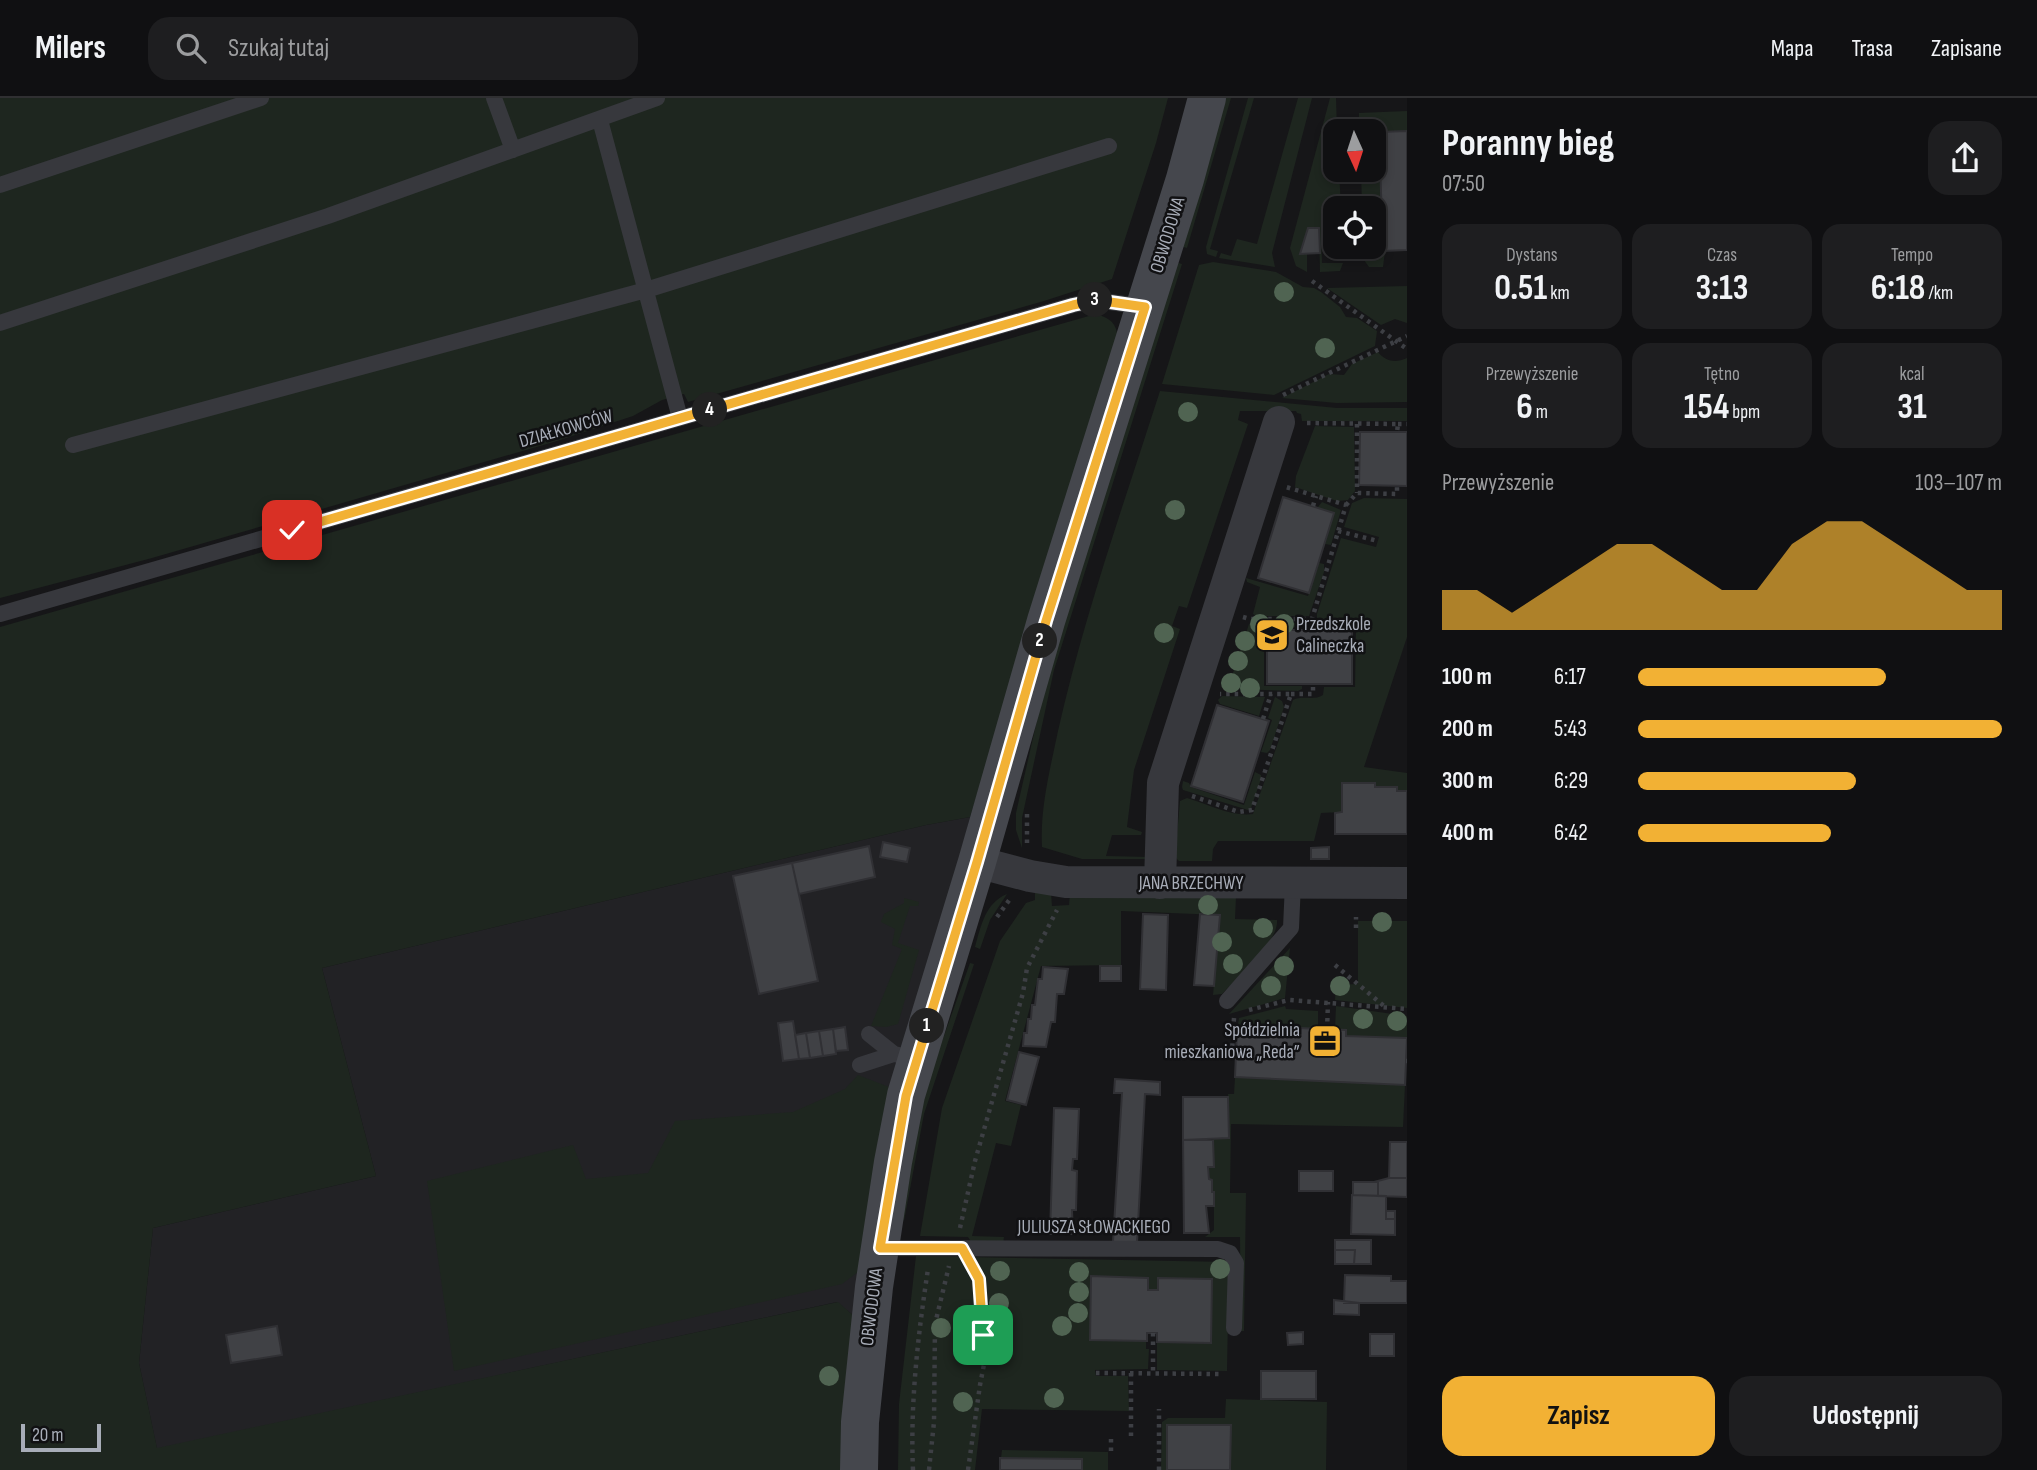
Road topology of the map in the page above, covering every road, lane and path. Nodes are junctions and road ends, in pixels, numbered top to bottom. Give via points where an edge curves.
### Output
1 (261, 98) edge
2 (494, 98) edge
3 (657, 98) edge
4 (1207, 98) edge
5 (600, 120) junction
6 (1109, 146) dead end
7 (513, 150) junction
8 (0, 185) edge
9 (1311, 281) dead end
10 (646, 290) junction
11 (1145, 307) junction
12 (0, 323) edge
13 (1407, 336) edge
14 (1397, 341) junction
15 (1407, 349) edge
16 (1276, 411) junction
17 (680, 418) junction
18 (1357, 424) junction
19 (1398, 424) junction
20 (1407, 424) edge
21 (1397, 432) dead end
22 (73, 445) dead end
23 (1261, 480) junction
24 (1397, 485) dead end
25 (1357, 493) junction
26 (1316, 496) junction
27 (1346, 505) junction
28 (1313, 506) dead end
29 (1338, 531) junction
30 (1378, 541) dead end
31 (1219, 611) junction
32 (0, 614) edge
33 (1306, 619) junction
34 (1307, 630) dead end
35 (1313, 684) dead end
36 (1192, 694) junction
37 (1271, 694) junction
38 (1291, 694) junction
39 (1263, 719) dead end
40 (1190, 795) dead end
41 (977, 862) junction
42 (1066, 882) junction
43 (1160, 883) junction
44 (1293, 883) junction
45 (1407, 883) edge
46 (1012, 896) dead end
47 (1356, 917) dead end
48 (993, 925) dead end
49 (1356, 928) dead end
50 (1335, 965) dead end
51 (1227, 1001) dead end
52 (1328, 1002) junction
53 (1384, 1007) junction
54 (1407, 1009) edge
55 (1245, 1011) dead end
56 (1233, 1030) dead end
57 (1327, 1030) dead end
58 (869, 1034) dead end
59 (1236, 1052) dead end
60 (906, 1056) junction
61 (860, 1065) dead end
62 (880, 1248) junction
63 (931, 1248) junction
64 (959, 1248) junction
65 (1234, 1328) dead end
66 (1153, 1333) dead end
67 (1096, 1373) dead end
68 (1131, 1373) junction
69 (1153, 1373) junction
70 (1221, 1374) dead end
71 (1159, 1409) dead end
72 (1111, 1439) dead end
73 (1131, 1440) dead end
74 (1111, 1451) dead end
75 (859, 1470) edge
76 (913, 1470) edge
77 (929, 1470) edge
78 (968, 1470) edge
79 (1159, 1470) edge

1 - 8 lane
2 - 7 lane
3 - 5 lane
4 - 11 main road, OBWODOWA
5 - 7 lane
5 - 10 lane
6 - 10 lane
7 - 12 lane
9 - 14 path
10 - 17 lane
10 - 22 lane
11 - 17 lane, DZIAŁKOWCÓW via 1096,300 1073,305
11 - 41 main road, OBWODOWA via 1046,621
13 - 14 path
14 - 15 path
14 - 16 path
16 - 18 path
16 - 23 street
17 - 32 lane, DZIAŁKOWCÓW
18 - 19 path
18 - 25 path
19 - 20 path
19 - 21 path
23 - 26 path
23 - 31 street
24 - 25 path via 1397,494
25 - 27 path
26 - 27 path
26 - 28 path
27 - 29 path
29 - 30 path
29 - 33 path via 1312,619
31 - 33 path via 1250,619
31 - 36 street
33 - 34 path
35 - 38 path via 1313,694
36 - 37 path
36 - 43 street via 1163,783
37 - 38 path
37 - 39 path
38 - 40 path via 1252,810 1239,812
41 - 42 street, JANA BRZECHWY
41 - 60 main road, OBWODOWA
42 - 43 street, JANA BRZECHWY
42 - 64 path via 1027,968 975,1161
43 - 44 street, JANA BRZECHWY
44 - 45 street, JANA BRZECHWY
44 - 51 lane via 1292,928
46 - 48 path
47 - 49 path
50 - 53 path
52 - 53 path
52 - 55 path via 1289,1000
52 - 57 path
53 - 54 path
56 - 59 path via 1232,1052
58 - 60 lane
60 - 61 lane
60 - 62 main road, OBWODOWA via 906,1096
62 - 63 lane, JULIUSZA SŁOWACKIEGO
62 - 75 main road, OBWODOWA
63 - 64 lane, JULIUSZA SŁOWACKIEGO
63 - 76 path via 911,1431
64 - 65 lane, JULIUSZA SŁOWACKIEGO via 1218,1249 1230,1253 1236,1263
64 - 77 path via 935,1324
64 - 78 path via 979,1279 987,1349
66 - 69 path
67 - 68 path
68 - 69 path
68 - 73 path
69 - 70 path
71 - 79 path
72 - 74 path

